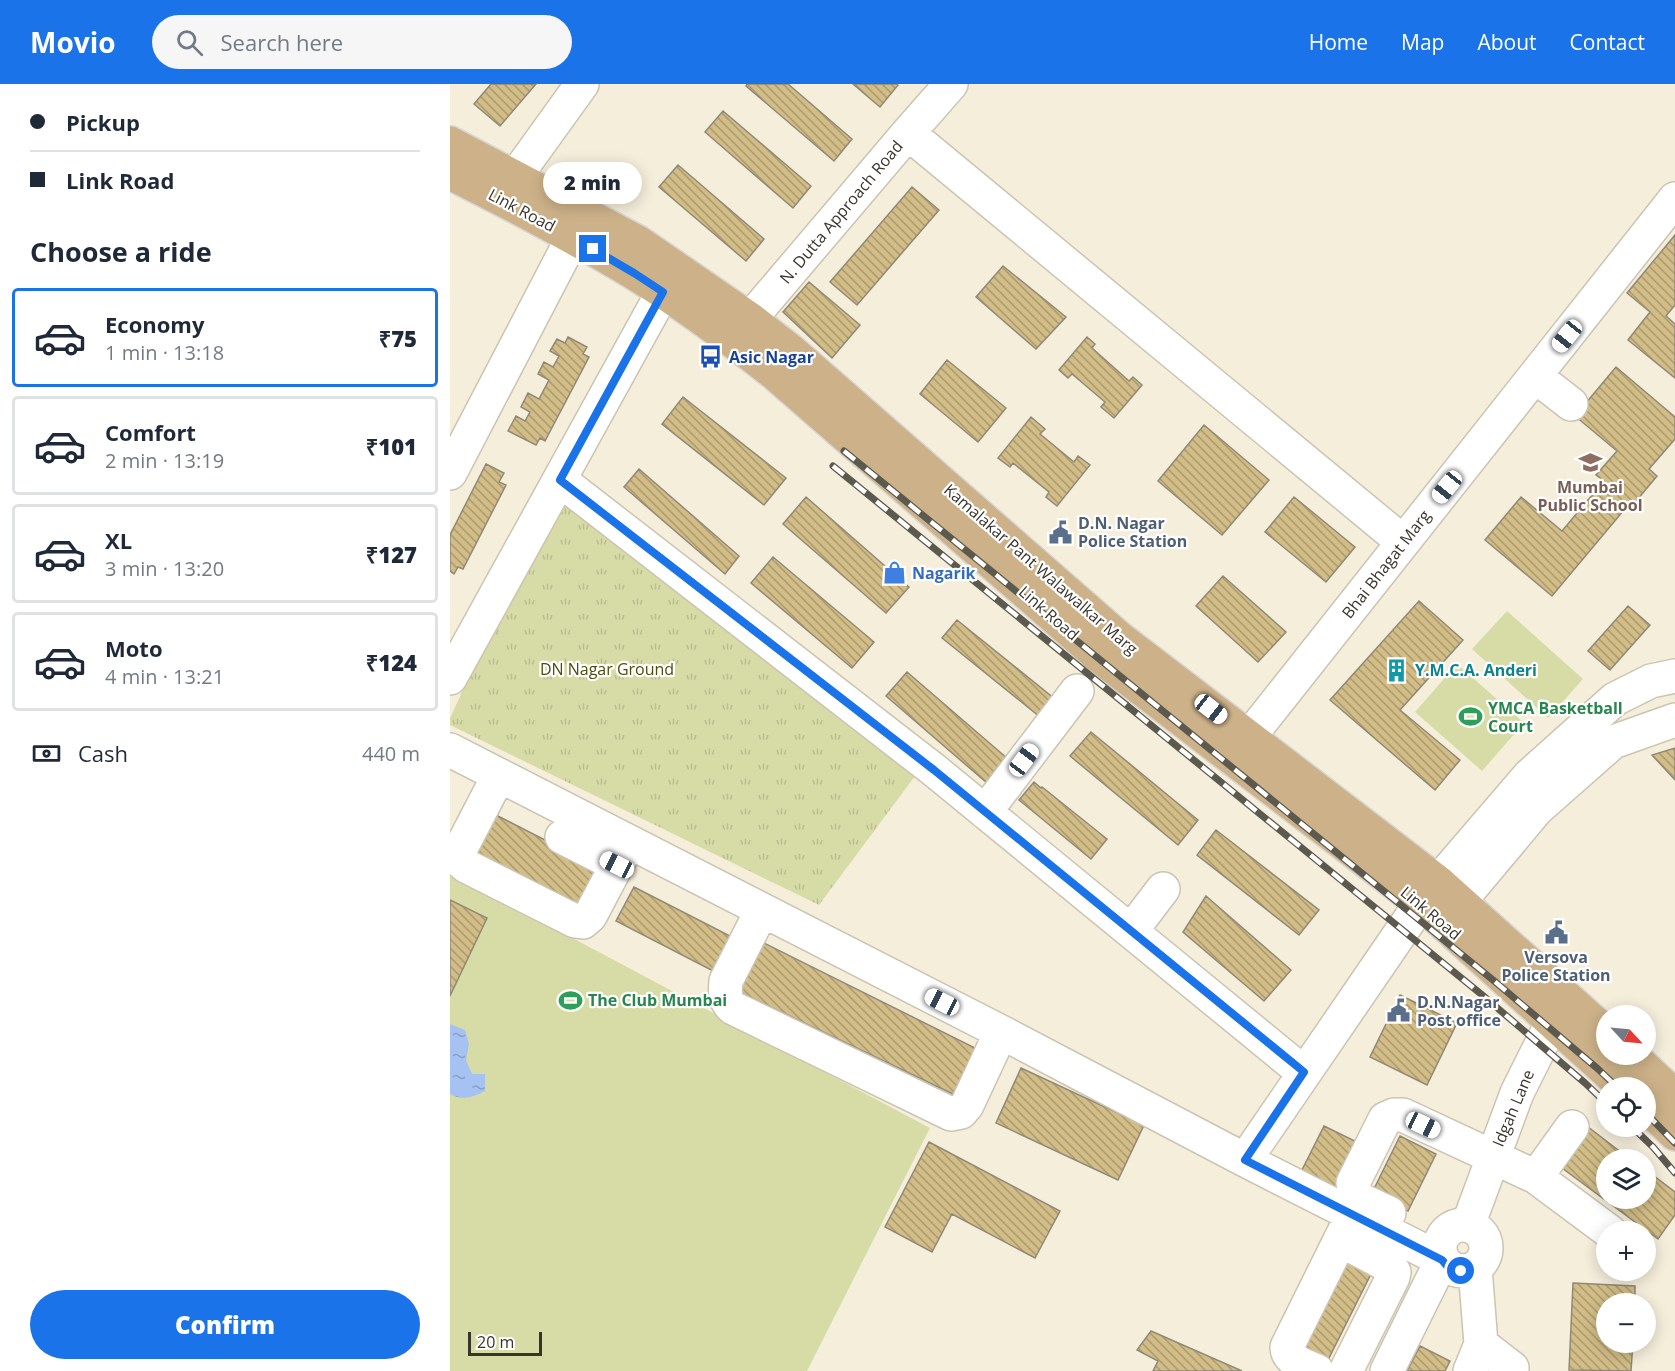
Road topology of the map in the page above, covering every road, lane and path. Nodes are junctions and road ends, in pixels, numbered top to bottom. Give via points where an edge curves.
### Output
1 (582, 84) edge
2 (951, 84) edge
3 (908, 132) junction
4 (450, 143) edge
5 (450, 173) edge
6 (514, 177) junction
7 (1675, 199) edge
8 (579, 225) junction
9 (663, 292) junction
10 (740, 329) junction
11 (1535, 376) junction
12 (1571, 404) dead end
13 (450, 472) edge
14 (560, 480) junction
15 (1403, 542) junction
16 (1675, 676) edge
17 (450, 678) edge
18 (1077, 691) dead end
19 (1675, 720) edge
20 (1241, 748) junction
21 (450, 750) edge
22 (499, 775) junction
23 (985, 812) junction
24 (562, 837) dead end
25 (614, 849) junction
26 (1163, 889) dead end
27 (1440, 895) junction
28 (762, 910) junction
29 (1131, 931) junction
30 (1560, 1008) junction
31 (1596, 1028) edge
32 (1002, 1032) junction
33 (1642, 1065) edge
34 (1304, 1072) junction
35 (1616, 1077) edge
36 (1675, 1096) edge
37 (1656, 1116) edge
38 (1572, 1127) dead end
39 (1675, 1134) edge
40 (1493, 1157) junction
41 (1245, 1160) junction
42 (1536, 1177) junction
43 (1407, 1221) dead end
44 (1596, 1222) edge
45 (1468, 1225) junction
46 (1346, 1227) junction
47 (1442, 1260) junction
48 (1475, 1268) junction
49 (1476, 1358) edge
50 (1317, 1371) edge
51 (1346, 1371) edge
52 (1387, 1371) edge
53 (1512, 1371) edge

1 - 6 street
2 - 3 street, N. Dutta Approach Road
3 - 10 street, N. Dutta Approach Road
3 - 15 street
4 - 6 main road, Kamalakar Pant Walawalkar Marg
5 - 8 main road, Link Road via 501,198
6 - 8 main road, Kamalakar Pant Walawalkar Marg
7 - 11 street, Bhai Bhagat Marg
8 - 9 main road, Link Road via 634,273
8 - 10 main road, Kamalakar Pant Walawalkar Marg via 638,242
8 - 13 street
9 - 10 main road, Link Road
9 - 14 street
10 - 20 main road, Kamalakar Pant Walawalkar Marg via 791,351
11 - 12 street
11 - 15 street, Bhai Bhagat Marg
14 - 17 street
14 - 23 street
15 - 20 street, Bhai Bhagat Marg
16 - 27 street via 1651,681 1615,699 1529,776
18 - 23 street
19 - 27 street via 1613,742
20 - 27 main road, Kamalakar Pant Walawalkar Marg
21 - 22 street
22 - 25 street
22 - 25 street via 458,854 466,866 583,922 590,916
23 - 29 street
24 - 25 street
25 - 28 street
26 - 29 street
27 - 30 main road, Kamalakar Pant Walawalkar Marg
27 - 34 street
28 - 32 street
28 - 32 street via 726,981 727,1003 733,1008 951,1114 961,1112 967,1105
29 - 34 street
30 - 31 main road, Kamalakar Pant Walawalkar Marg
30 - 35 main road
30 - 40 street, Idgah Lane via 1517,1093
32 - 41 street
33 - 36 main road
34 - 41 street
37 - 39 main road
38 - 42 street
40 - 42 street
40 - 43 street via 1403,1115 1385,1119 1353,1184 1359,1199
40 - 45 street, Idgah Lane
41 - 46 street
42 - 44 street
45 - 47 street via 1453,1226 1441,1237
45 - 48 street via 1476,1228 1485,1241 1481,1263
46 - 47 street
46 - 50 street via 1287,1347 1291,1359
46 - 51 street via 1394,1272
47 - 48 street via 1461,1271
47 - 52 street
48 - 49 street
49 - 53 street

